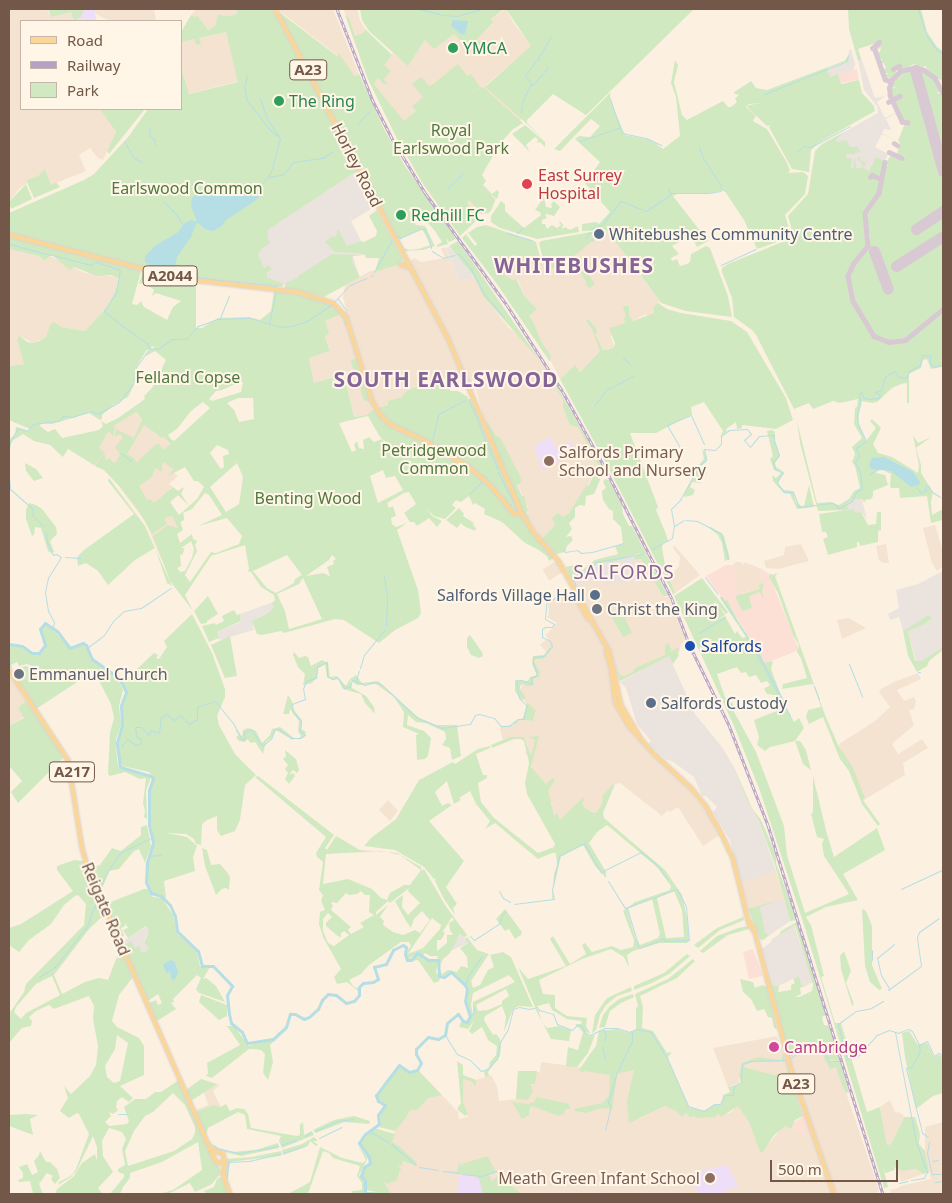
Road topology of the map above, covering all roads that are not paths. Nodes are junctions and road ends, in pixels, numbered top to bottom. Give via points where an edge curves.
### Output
1 (275, 9) edge
2 (9, 235) edge
3 (401, 266) dead end
4 (410, 267) junction
5 (522, 514) junction
6 (9, 670) edge
7 (212, 1150) junction
8 (218, 1153) junction
9 (215, 1159) junction
10 (222, 1162) junction
11 (230, 1194) edge
12 (834, 1194) edge

1 - 4 main road, Horley Road / A23
2 - 5 main road, A2044 via 177,278 290,291 317,296 334,304 348,320 372,401 381,416 474,471 514,514
3 - 4 main road
4 - 5 main road, Horley Road / A23 via 440,322
5 - 12 main road, A23 via 567,576 607,654 615,702 629,726 687,783 710,812 728,847 791,1070
6 - 7 main road, Reigate Road / A217 via 68,760 82,848
7 - 8 main road
7 - 9 main road, Reigate Road / A217
8 - 9 main road
8 - 10 main road via 225,1155
9 - 10 main road
10 - 11 main road

